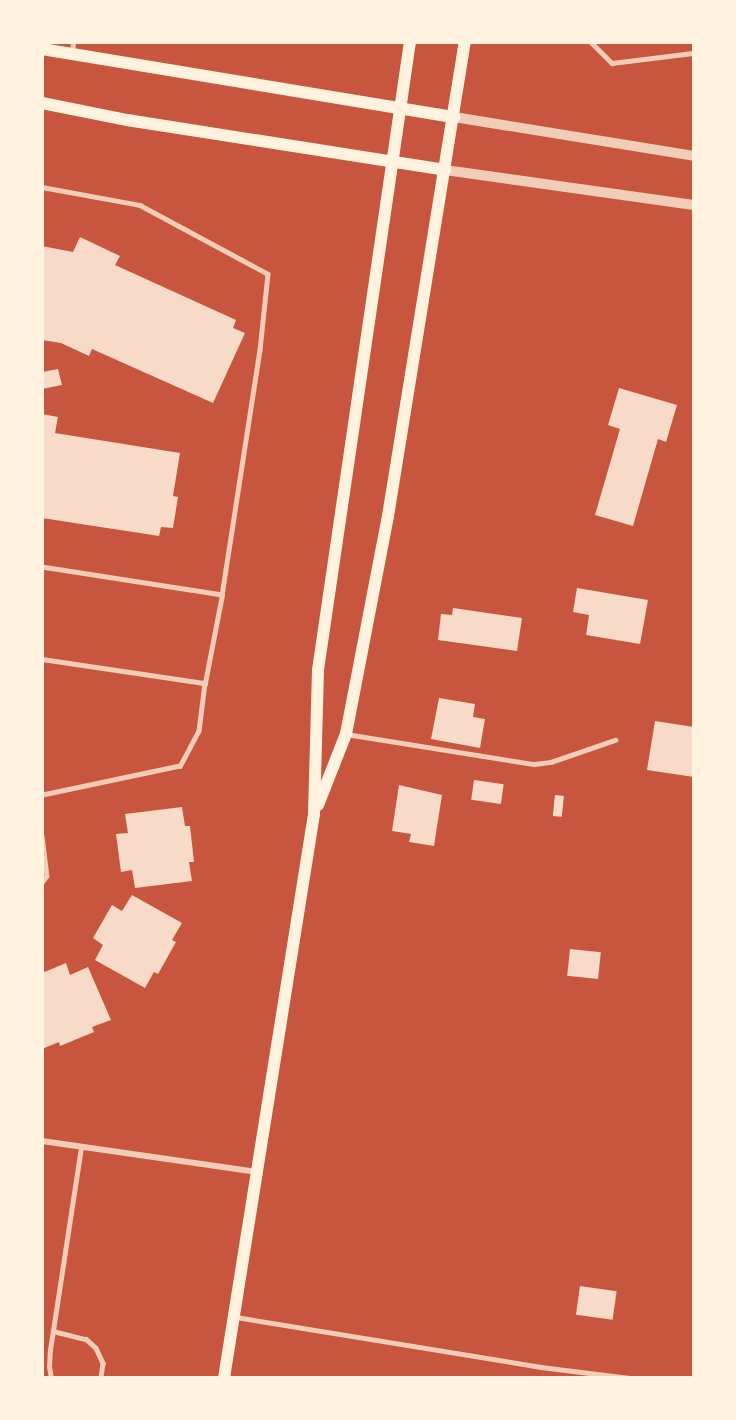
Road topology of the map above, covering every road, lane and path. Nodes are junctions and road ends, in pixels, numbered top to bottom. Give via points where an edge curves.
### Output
1 (410, 42) edge
2 (465, 42) edge
3 (591, 42) edge
4 (73, 48) edge
5 (42, 49) edge
6 (694, 53) edge
7 (42, 103) edge
8 (399, 110) junction
9 (454, 117) junction
10 (694, 156) edge
11 (391, 160) junction
12 (445, 170) junction
13 (42, 187) edge
14 (694, 205) edge
15 (42, 567) edge
16 (222, 595) junction
17 (42, 659) edge
18 (205, 683) junction
19 (346, 734) junction
20 (615, 740) dead end
21 (42, 795) edge
22 (314, 814) junction
23 (42, 836) edge
24 (42, 883) edge
25 (42, 1141) edge
26 (81, 1147) junction
27 (257, 1172) junction
28 (234, 1316) junction
29 (53, 1331) junction
30 (51, 1378) edge
31 (101, 1378) edge
32 (224, 1378) edge
33 (631, 1378) edge

1 - 8 main road
2 - 9 main road
3 - 6 lane via 612,63
4 - 5 main road
4 - 8 main road
7 - 11 main road via 127,120
8 - 9 main road
8 - 11 main road
9 - 10 street
9 - 12 main road
11 - 12 main road
11 - 22 main road via 318,670
12 - 14 street
12 - 19 main road via 388,516
13 - 16 lane via 140,205 268,274
15 - 16 lane
16 - 18 lane
17 - 18 lane
18 - 21 lane via 199,731 180,766
19 - 20 lane via 534,764
19 - 22 main road
22 - 27 main road
23 - 24 lane via 47,876
25 - 26 street
26 - 27 street
26 - 29 lane
27 - 28 main road
28 - 32 main road
28 - 33 lane via 541,1367
29 - 30 lane
29 - 31 lane via 86,1339 96,1348 103,1363

